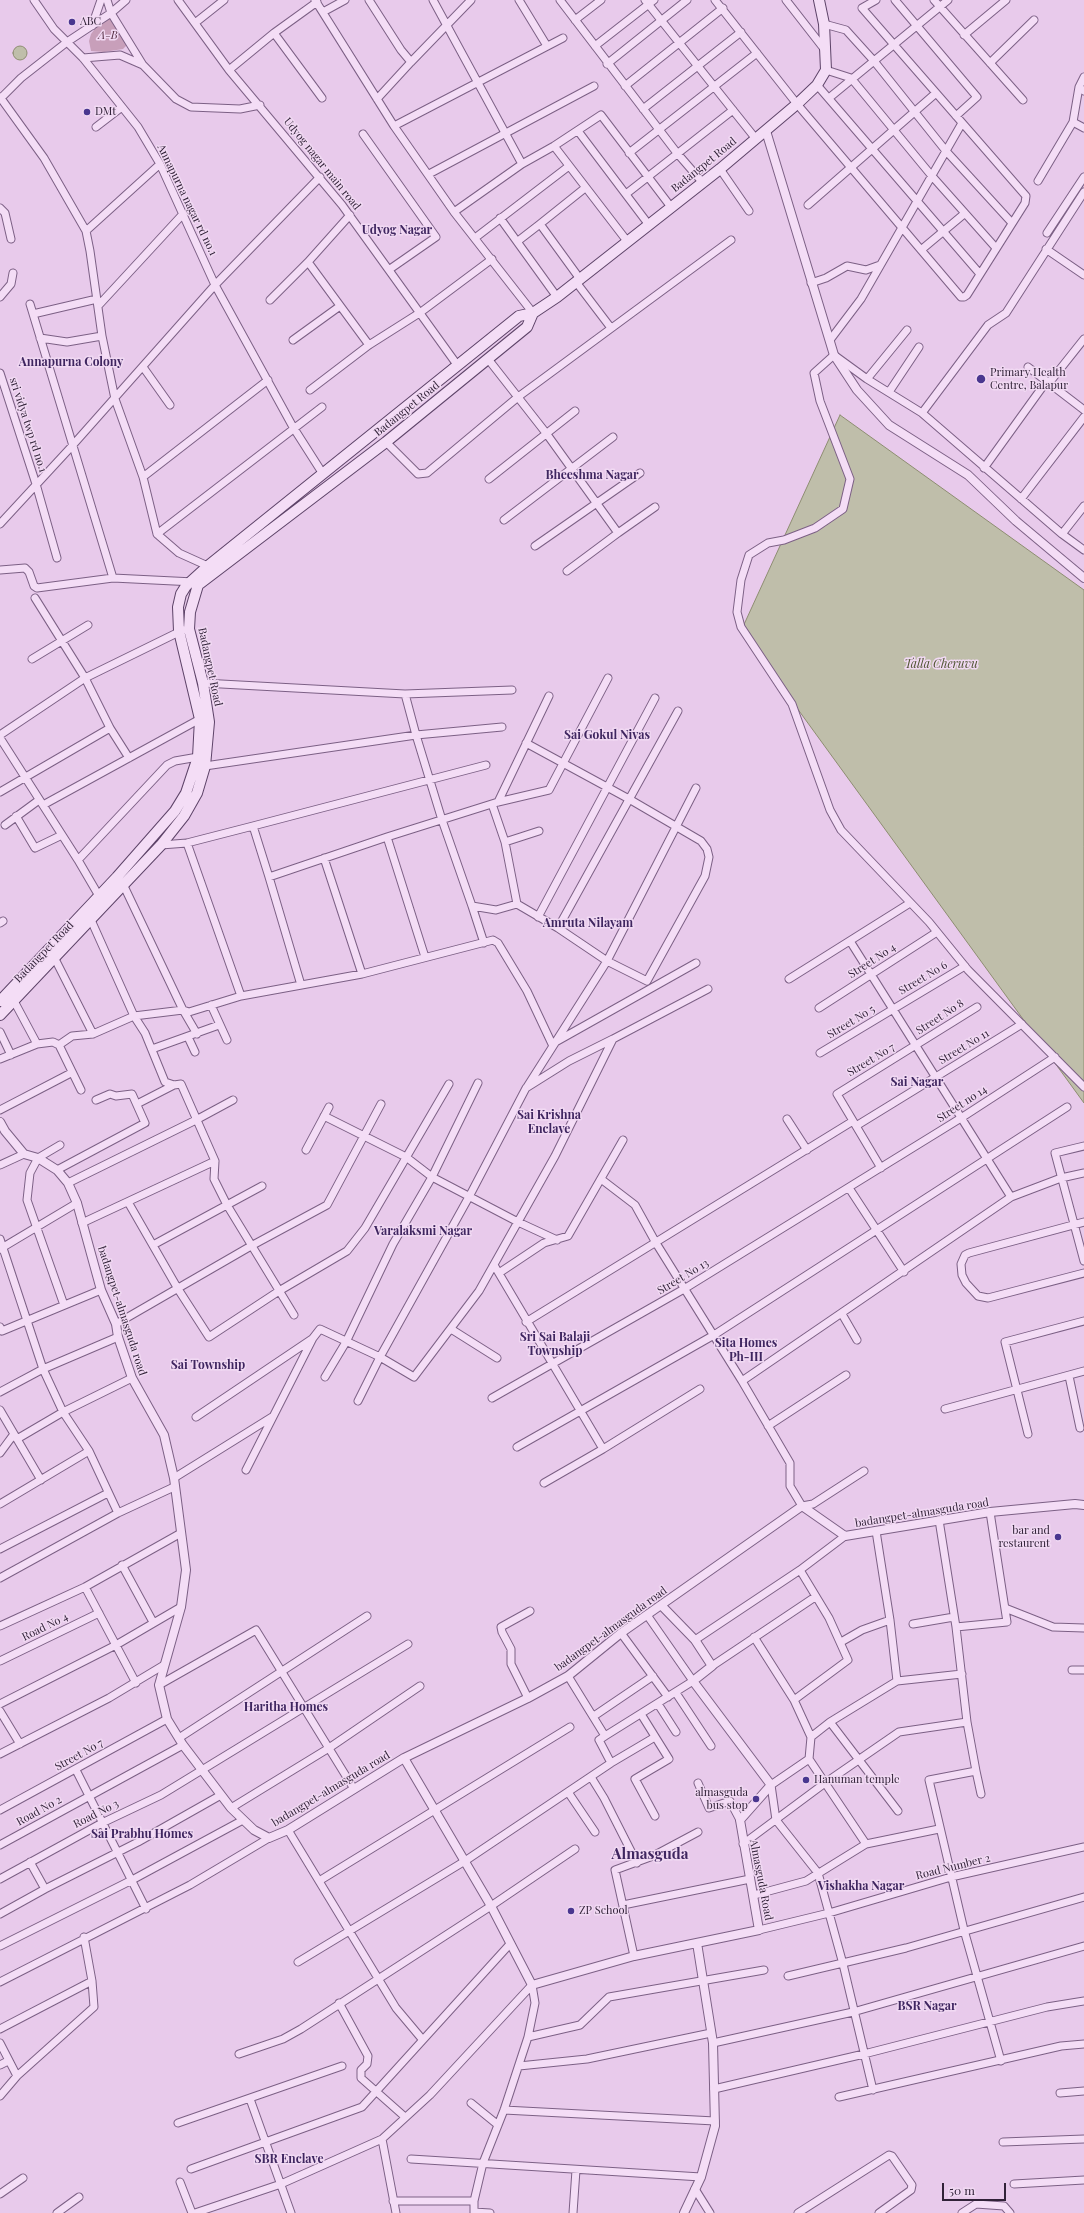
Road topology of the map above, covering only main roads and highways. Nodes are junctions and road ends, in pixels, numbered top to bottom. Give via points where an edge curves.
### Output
1 (819, 0) edge
2 (533, 313) junction
3 (352, 452) junction
4 (359, 462) junction
5 (194, 583) junction
6 (184, 630) junction
7 (121, 880) junction
8 (0, 1001) edge
9 (0, 1016) edge

1 - 2 main road, Badangpet Road via 824,24 826,70 817,85 720,169
2 - 3 main road, Badangpet Road via 519,316
2 - 4 main road, Badangpet Road via 527,327
3 - 4 main road
3 - 5 main road, Badangpet Road via 208,566
4 - 5 main road, Badangpet Road via 217,570
5 - 6 main road, Badangpet Road via 181,594 178,607
6 - 7 main road, Badangpet Road via 200,719 198,757 186,793 175,811
6 - 7 main road, Badangpet Road via 203,683 209,722 205,766 190,807 161,845
7 - 8 main road, Badangpet Road via 99,896
7 - 9 main road, Badangpet Road via 91,920

